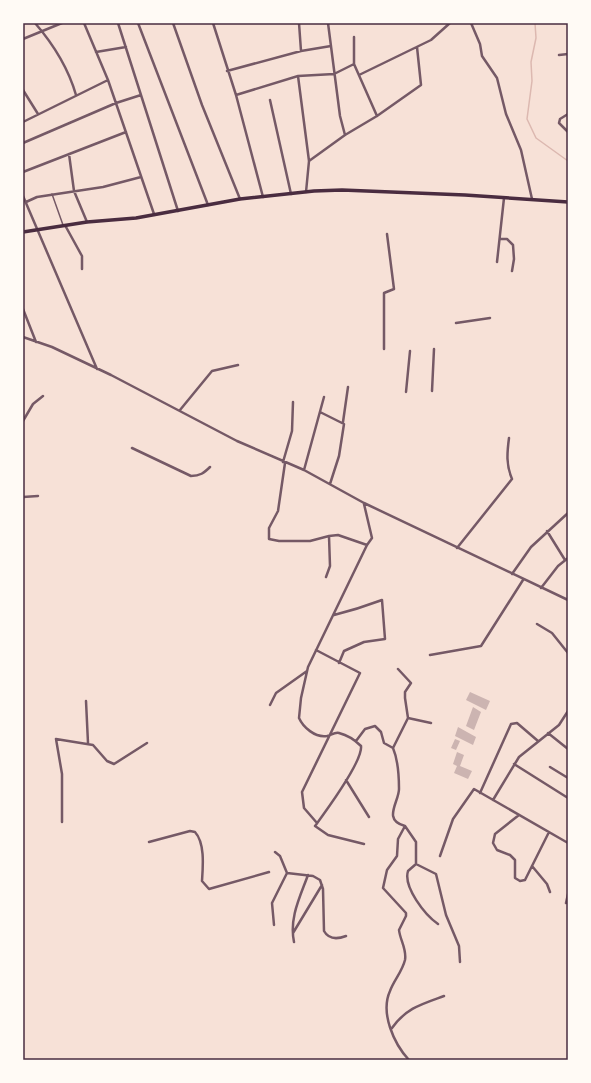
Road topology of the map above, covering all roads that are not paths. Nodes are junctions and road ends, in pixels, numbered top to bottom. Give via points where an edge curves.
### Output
1 (35, 23) edge
2 (62, 23) edge
3 (84, 23) edge
4 (118, 23) edge
5 (138, 23) edge
6 (173, 23) edge
7 (213, 23) edge
8 (299, 23) edge
9 (328, 23) edge
10 (450, 23) edge
11 (472, 23) edge
12 (42, 30) junction
13 (354, 37) dead end
14 (23, 39) edge
15 (331, 46) junction
16 (126, 47) junction
17 (417, 47) junction
18 (301, 51) junction
19 (96, 52) junction
20 (568, 54) edge
21 (559, 55) dead end
22 (354, 64) junction
23 (227, 71) junction
24 (334, 74) junction
25 (358, 75) junction
26 (298, 76) junction
27 (108, 80) junction
28 (23, 90) edge
29 (76, 95) junction
30 (141, 95) junction
31 (236, 95) junction
32 (270, 100) dead end
33 (116, 103) junction
34 (38, 114) junction
35 (568, 114) edge
36 (377, 116) junction
37 (23, 122) edge
38 (126, 132) junction
39 (568, 132) edge
40 (345, 135) junction
41 (23, 143) edge
42 (69, 154) junction
43 (309, 161) junction
44 (23, 172) edge
45 (141, 177) junction
46 (74, 191) junction
47 (306, 192) junction
48 (52, 194) junction
49 (291, 194) junction
50 (23, 196) edge
51 (263, 197) junction
52 (504, 198) junction
53 (240, 199) junction
54 (532, 199) junction
55 (26, 202) junction
56 (568, 202) edge
57 (208, 205) junction
58 (178, 211) junction
59 (154, 214) junction
60 (87, 222) junction
61 (65, 227) junction
62 (38, 230) junction
63 (23, 232) edge
64 (387, 234) dead end
65 (501, 239) junction
66 (497, 262) dead end
67 (82, 269) dead end
68 (512, 271) dead end
69 (23, 309) edge
70 (490, 318) dead end
71 (456, 323) dead end
72 (23, 337) edge
73 (36, 342) junction
74 (384, 349) dead end
75 (434, 349) dead end
76 (410, 351) dead end
77 (238, 365) dead end
78 (97, 368) junction
79 (348, 388) dead end
80 (432, 390) dead end
81 (406, 392) dead end
82 (44, 396) dead end
83 (324, 397) dead end
84 (293, 402) dead end
85 (180, 410) junction
86 (320, 412) junction
87 (23, 421) edge
88 (343, 422) junction
89 (510, 438) dead end
90 (132, 448) dead end
91 (284, 462) junction
92 (210, 466) dead end
93 (304, 470) junction
94 (330, 484) junction
95 (38, 496) dead end
96 (23, 497) edge
97 (364, 503) junction
98 (568, 513) edge
99 (547, 531) junction
100 (329, 536) junction
101 (367, 545) junction
102 (457, 548) junction
103 (566, 559) edge
104 (512, 574) junction
105 (326, 577) dead end
106 (522, 580) junction
107 (541, 588) junction
108 (568, 600) edge
109 (334, 616) junction
110 (537, 624) dead end
111 (316, 650) junction
112 (568, 653) edge
113 (430, 655) dead end
114 (339, 663) junction
115 (398, 669) dead end
116 (307, 671) junction
117 (86, 701) dead end
118 (270, 705) dead end
119 (568, 711) edge
120 (408, 718) junction
121 (431, 723) dead end
122 (548, 733) junction
123 (331, 734) junction
124 (356, 741) junction
125 (538, 741) junction
126 (88, 743) junction
127 (147, 743) dead end
128 (393, 748) junction
129 (568, 750) edge
130 (514, 764) junction
131 (550, 767) dead end
132 (568, 778) edge
133 (346, 780) junction
134 (480, 793) junction
135 (568, 798) edge
136 (493, 800) junction
137 (519, 815) junction
138 (369, 817) dead end
139 (62, 822) dead end
140 (317, 823) junction
141 (405, 826) junction
142 (549, 832) junction
143 (150, 842) dead end
144 (568, 843) edge
145 (364, 844) dead end
146 (275, 852) dead end
147 (440, 856) dead end
148 (416, 864) junction
149 (532, 866) junction
150 (269, 872) dead end
151 (287, 873) junction
152 (308, 875) junction
153 (323, 884) junction
154 (550, 892) dead end
155 (568, 894) edge
156 (566, 903) dead end
157 (438, 924) dead end
158 (274, 925) dead end
159 (292, 934) junction
160 (346, 936) dead end
161 (294, 942) dead end
162 (460, 962) dead end
163 (444, 996) dead end
164 (392, 1028) junction
165 (409, 1060) edge

1 - 12 street
2 - 12 street
3 - 19 street
4 - 16 street
5 - 57 street
6 - 53 street via 202,105
7 - 23 street
8 - 18 street
9 - 15 street
10 - 17 street
11 - 54 street via 482,56 497,78 506,114 522,150
12 - 14 street
12 - 29 street via 58,51
13 - 22 street
15 - 18 street
15 - 24 street
16 - 19 street
16 - 30 street
17 - 25 street
17 - 36 street via 421,85
18 - 23 street
19 - 27 street
20 - 21 street
22 - 24 street
22 - 25 street
23 - 31 street
24 - 26 street
24 - 40 street
25 - 36 street
26 - 31 street
26 - 43 street
27 - 29 street
27 - 33 street
28 - 34 street
29 - 34 street
30 - 33 street
30 - 58 street
31 - 51 street
32 - 49 street
33 - 38 street
33 - 41 street
34 - 37 street
35 - 39 street via 558,123
36 - 40 street
38 - 42 street
38 - 45 street
40 - 43 street
42 - 44 street
42 - 46 street
43 - 47 street
45 - 46 street via 103,187
45 - 59 street
46 - 48 street
46 - 60 street
47 - 49 main road
47 - 52 main road via 342,190
48 - 55 street
48 - 61 lane
49 - 51 main road
50 - 55 street
51 - 53 main road
52 - 54 main road
52 - 65 street via 500,225
53 - 57 main road
54 - 56 main road
55 - 62 street
57 - 58 main road
58 - 59 main road
59 - 60 main road
60 - 61 main road
61 - 62 main road
61 - 67 street via 82,256
62 - 63 main road
62 - 78 street
64 - 74 street via 394,288 384,293
65 - 66 street
65 - 68 street via 507,238 513,245
69 - 73 street
70 - 71 street
72 - 73 street
73 - 78 street
75 - 80 street
76 - 81 street
77 - 85 street via 212,371
78 - 85 street
79 - 88 street
82 - 87 street via 33,404
83 - 86 street
84 - 91 street via 292,431
85 - 91 street via 237,441
86 - 88 street
86 - 93 street
88 - 94 street via 339,456
89 - 102 street via 507,454 512,479
90 - 92 street via 191,476 198,476
91 - 93 street
91 - 100 street via 278,511 269,528 269,538 279,541 310,540
93 - 94 street
94 - 97 street
95 - 96 street
97 - 101 street via 372,538
97 - 102 street
98 - 99 street
99 - 103 street
99 - 104 street via 531,547
100 - 101 street via 338,535
100 - 105 street via 330,566
101 - 109 street
102 - 104 street
103 - 107 street
104 - 106 street
106 - 107 street
106 - 113 street via 481,646
107 - 108 street
109 - 111 street
109 - 114 street via 382,600 385,639 364,642 344,651
110 - 112 street via 552,633
111 - 114 street
111 - 116 street
114 - 123 street via 360,673
115 - 120 street via 410,683 405,692
116 - 118 street via 276,693
116 - 123 street via 299,718 306,728 317,734
117 - 126 street
119 - 122 street via 559,725
120 - 121 street
120 - 128 street
122 - 125 street
122 - 129 street
123 - 124 street via 339,733
123 - 140 street via 302,792 304,808
124 - 128 street via 365,729 375,726 381,732 384,743
124 - 133 street via 361,746 361,754
125 - 130 street via 518,757
125 - 134 street via 517,723 511,724
126 - 127 street via 96,747 108,763 114,764
126 - 139 street via 56,739 62,774
128 - 141 street via 399,791 393,806 393,815 397,823
130 - 135 street
130 - 136 street
131 - 132 street
133 - 138 street
133 - 140 street
134 - 136 street
134 - 147 street via 474,789 453,819
136 - 137 street
137 - 142 street
137 - 149 street via 495,834 493,846 515,860 516,878 520,881 525,880
140 - 145 street via 315,826 328,835
141 - 148 street via 416,842
141 - 164 street via 398,839 397,856 387,870 383,888 404,910 406,916 399,930 405,960 387,1000 387,1014
142 - 144 street
142 - 149 street
143 - 150 street via 190,831 195,832 200,840 202,880 209,889
146 - 151 street via 280,856
148 - 157 street via 408,872 408,884 428,917
148 - 162 street via 436,874 446,915 459,946
149 - 154 street via 547,884
151 - 152 street
151 - 158 street via 272,903
152 - 153 street via 317,877
152 - 159 street via 294,915
153 - 159 street
153 - 160 street via 324,931 334,938
155 - 156 street
159 - 161 street
163 - 164 street via 406,1011
164 - 165 street via 403,1054

